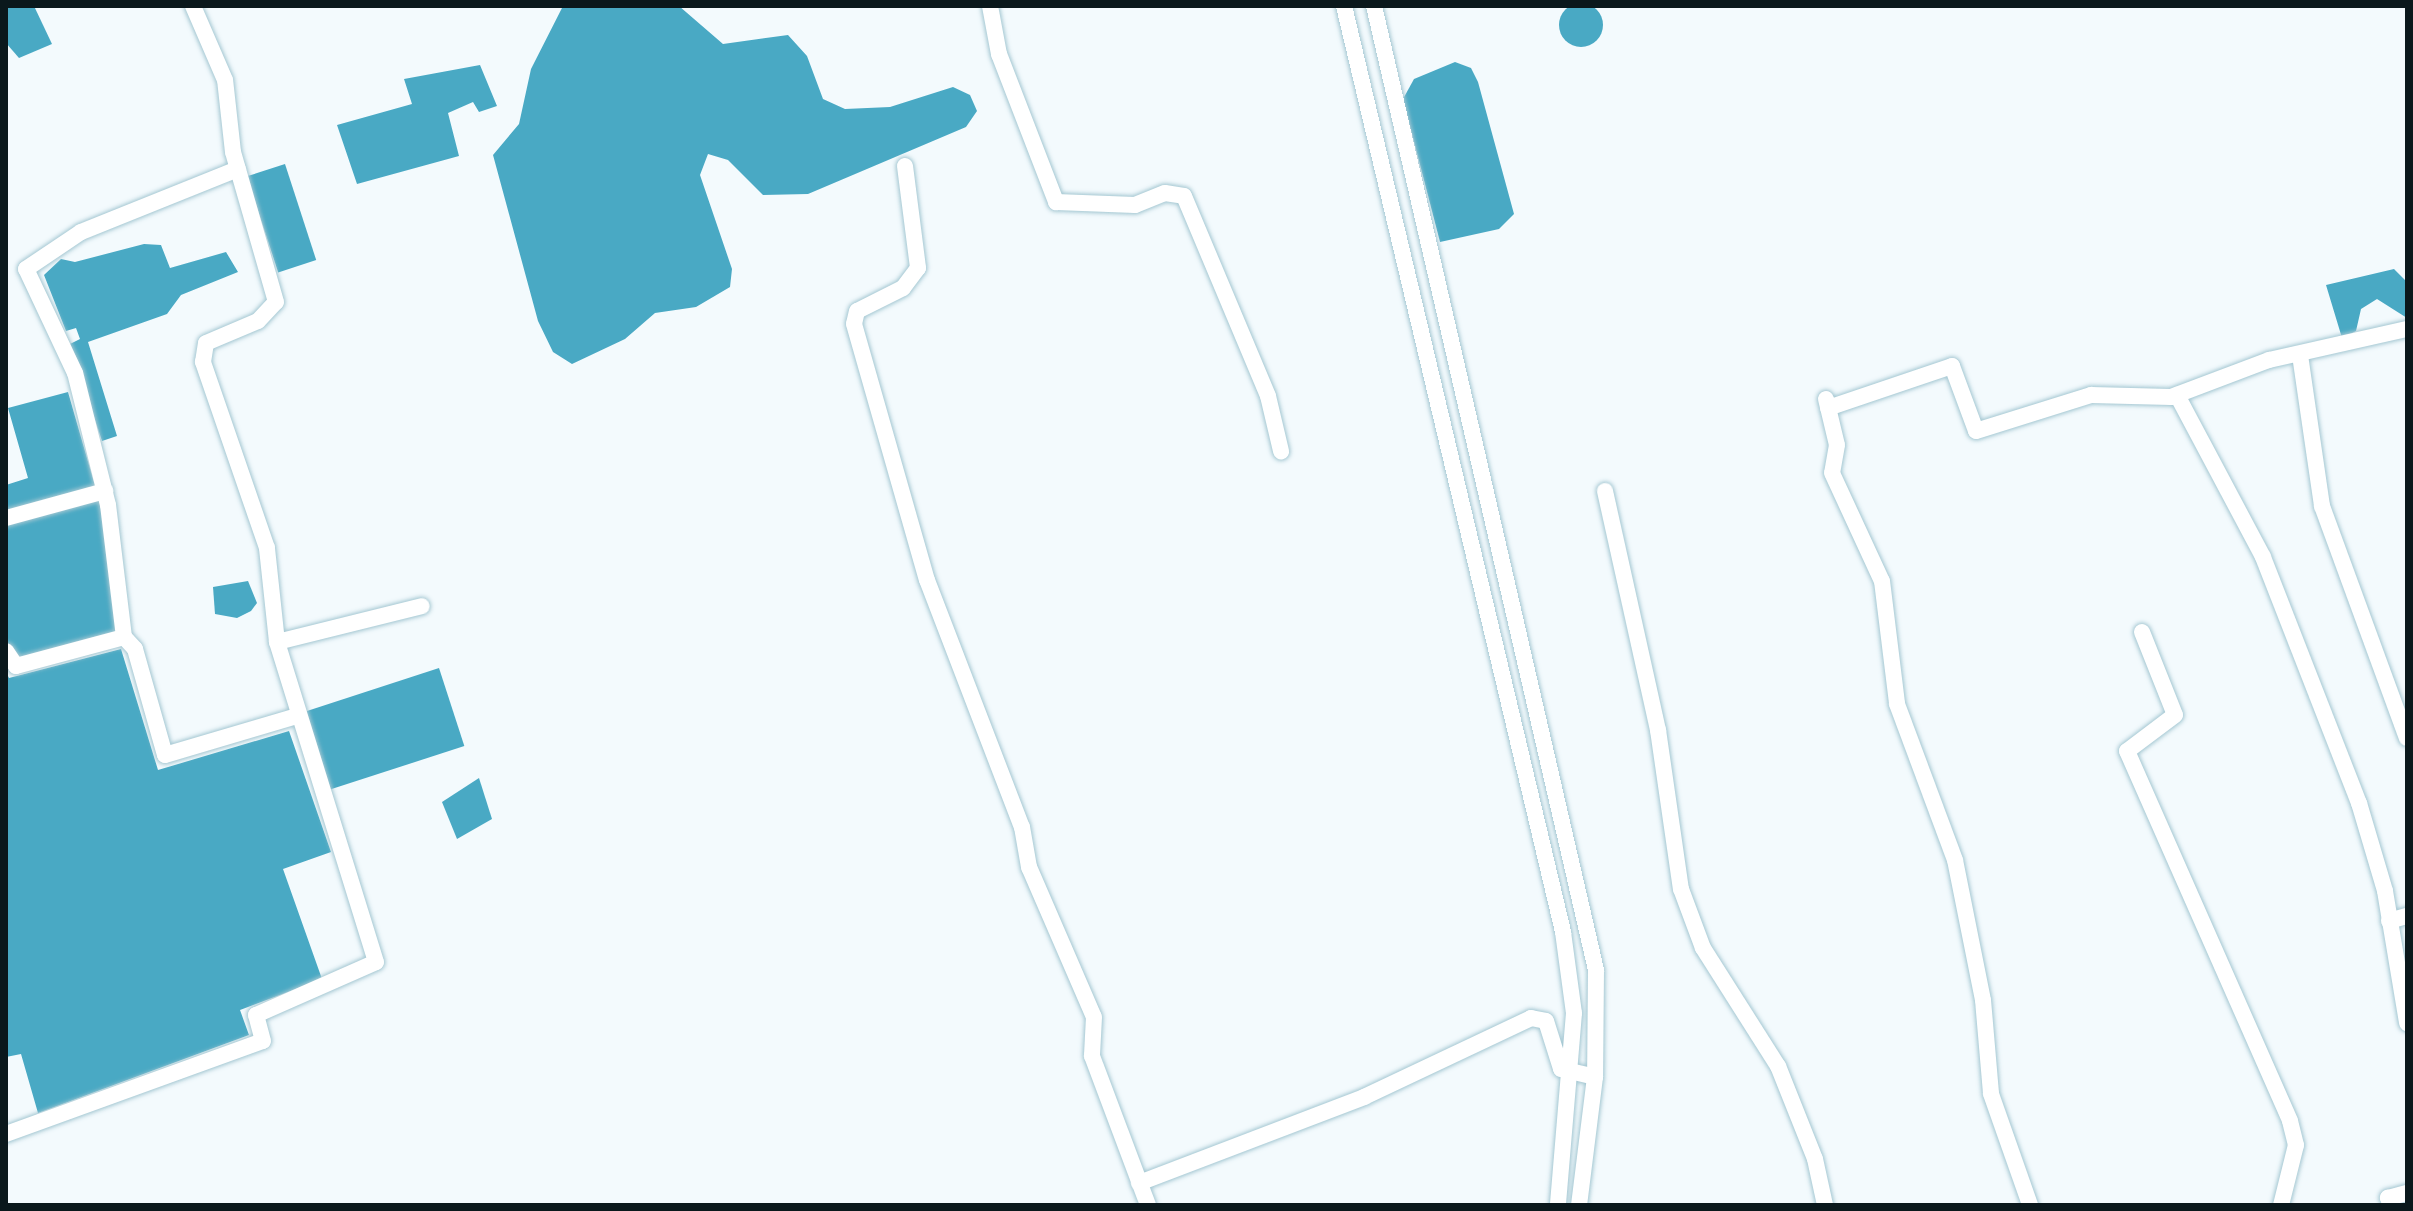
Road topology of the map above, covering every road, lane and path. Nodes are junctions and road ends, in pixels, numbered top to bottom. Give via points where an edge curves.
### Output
1 (193, 6) edge
2 (990, 6) edge
3 (1344, 6) edge
4 (1374, 6) edge
5 (905, 166) dead end
6 (238, 169) junction
7 (2407, 329) edge
8 (2300, 355) junction
9 (2177, 395) junction
10 (1281, 451) dead end
11 (105, 491) junction
12 (1605, 491) dead end
13 (6, 518) edge
14 (422, 606) dead end
15 (2142, 632) dead end
16 (124, 637) junction
17 (277, 642) junction
18 (6, 651) edge
19 (297, 716) junction
20 (2407, 738) edge
21 (2407, 916) edge
22 (2389, 921) junction
23 (2407, 1023) edge
24 (1571, 1074) junction
25 (1595, 1077) junction
26 (6, 1134) edge
27 (1139, 1183) junction
28 (2407, 1193) edge
29 (1148, 1205) edge
30 (1558, 1205) edge
31 (1579, 1205) edge
32 (1825, 1205) edge
33 (2030, 1205) edge
34 (2281, 1205) edge
35 (2391, 1205) edge

1 - 6 street via 225,80
2 - 10 street via 1003,66 1056,202 1135,205 1165,193 1184,196 1268,396
3 - 24 street via 1467,552 1563,932 1574,1013
4 - 25 street via 1528,696 1586,917 1596,970
5 - 27 street via 918,268 903,288 857,311 854,324 927,580 1022,827 1036,885 1094,1017 1092,1056
6 - 11 street via 81,232 26,269 63,336
6 - 17 street via 276,302 258,321 201,350 267,548
7 - 8 street
8 - 9 street
8 - 20 street via 2322,506
9 - 22 street via 2277,590 2368,830
9 - 33 street via 2091,395 1976,431 1952,366 1827,404 1837,445 1832,473 1882,581 1897,704 1955,860 1983,1000 1991,1094
11 - 13 street
11 - 16 street
12 - 32 street via 1658,730 1681,889 1703,948 1778,1066 1815,1159
14 - 17 street
15 - 34 street via 2175,715 2127,751 2290,1121 2296,1145
16 - 18 street via 16,666
16 - 19 street via 135,649 165,755
17 - 19 street
19 - 26 street via 376,962 256,1015 263,1041
21 - 22 street
22 - 23 street
24 - 25 street
24 - 27 street via 1561,1069 1546,1021 1531,1018 1364,1097
24 - 30 street
25 - 31 street
27 - 29 street
28 - 35 street via 2388,1198

